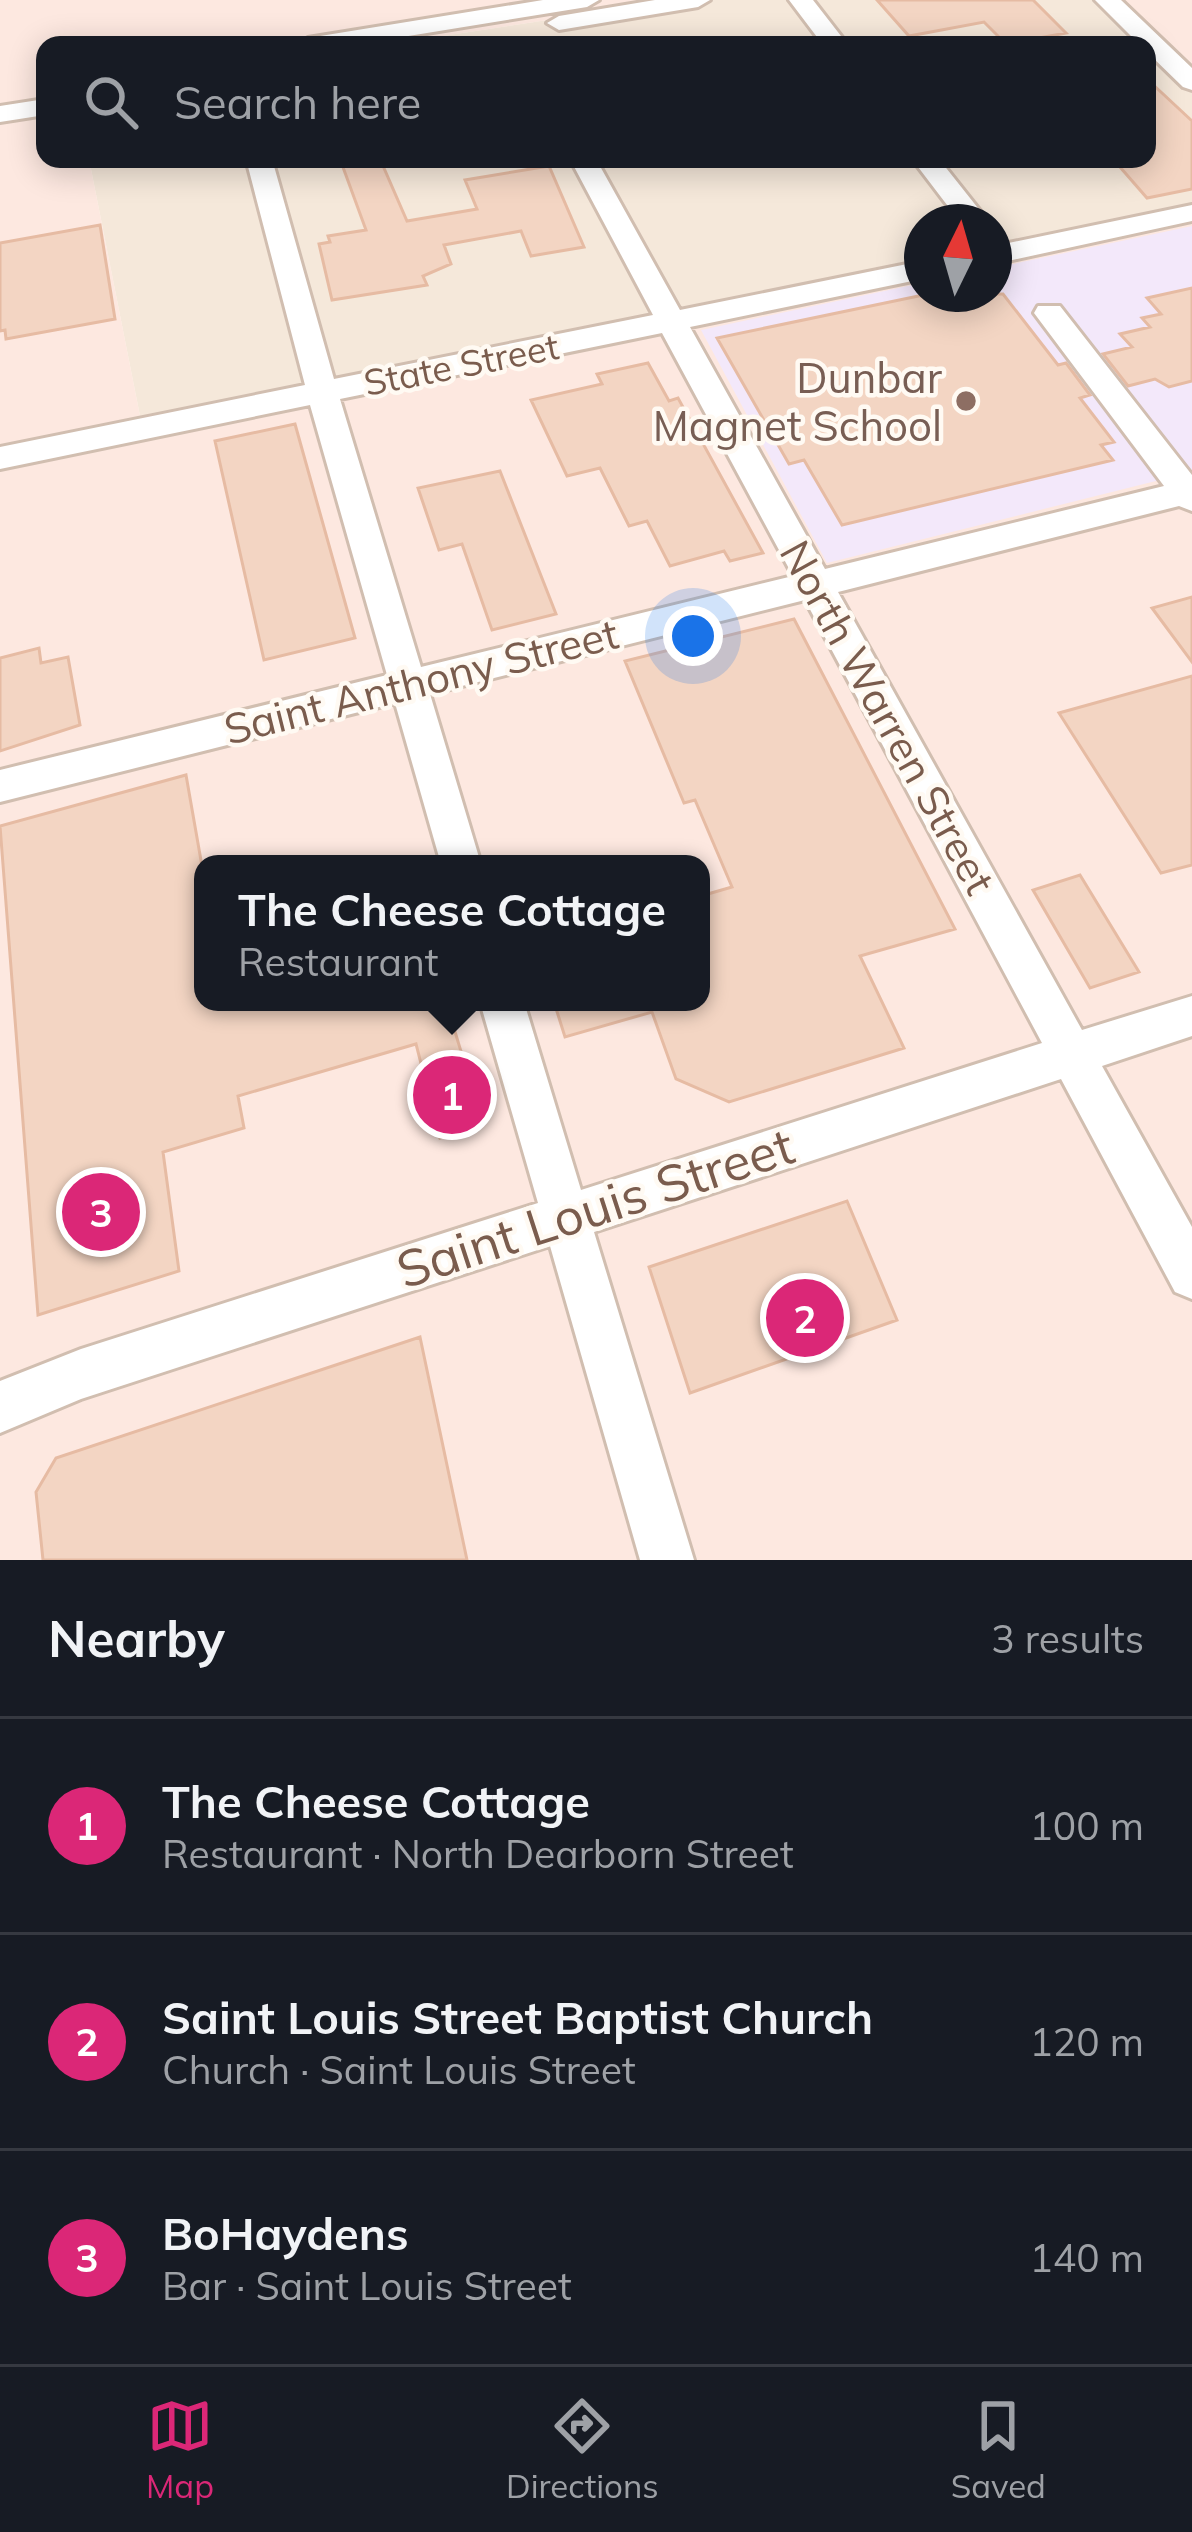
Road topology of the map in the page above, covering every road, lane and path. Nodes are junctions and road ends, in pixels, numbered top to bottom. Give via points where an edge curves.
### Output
1 (587, 0) edge
2 (698, 0) edge
3 (801, 0) edge
4 (1107, 0) edge
5 (507, 21) edge
6 (383, 36) edge
7 (454, 36) edge
8 (829, 36) edge
9 (1144, 36) edge
10 (1156, 47) edge
11 (1192, 82) edge
12 (36, 88) edge
13 (0, 94) edge
14 (36, 108) edge
15 (0, 114) edge
16 (262, 168) edge
17 (588, 168) edge
18 (933, 168) edge
19 (961, 204) edge
20 (1192, 213) edge
21 (1012, 249) edge
22 (904, 274) edge
23 (1049, 313) dead end
24 (673, 321) junction
25 (322, 392) junction
26 (0, 458) edge
27 (1190, 494) edge
28 (815, 584) junction
29 (409, 684) junction
30 (0, 786) edge
31 (458, 855) edge
32 (505, 1011) edge
33 (1192, 1016) edge
34 (1071, 1054) junction
35 (564, 1217) junction
36 (1192, 1275) edge
37 (0, 1407) edge
38 (667, 1560) edge

1 - 5 street
2 - 5 street
3 - 8 street
4 - 9 street
5 - 6 street
5 - 7 street
10 - 11 street
12 - 13 street
14 - 15 street
16 - 25 street
17 - 24 street, North Warren Street
18 - 19 street
20 - 21 street
22 - 24 street, State Street
23 - 27 street
24 - 25 street, State Street
24 - 28 street, North Warren Street
25 - 26 street, State Street
25 - 29 street
27 - 28 street, Saint Anthony Street
28 - 29 street, Saint Anthony Street
28 - 34 street, North Warren Street
29 - 30 street, Saint Anthony Street
29 - 31 street
32 - 35 street
33 - 34 street, Saint Louis Street
34 - 35 street, Saint Louis Street
34 - 36 street, North Warren Street
35 - 37 street, Saint Louis Street
35 - 38 street

